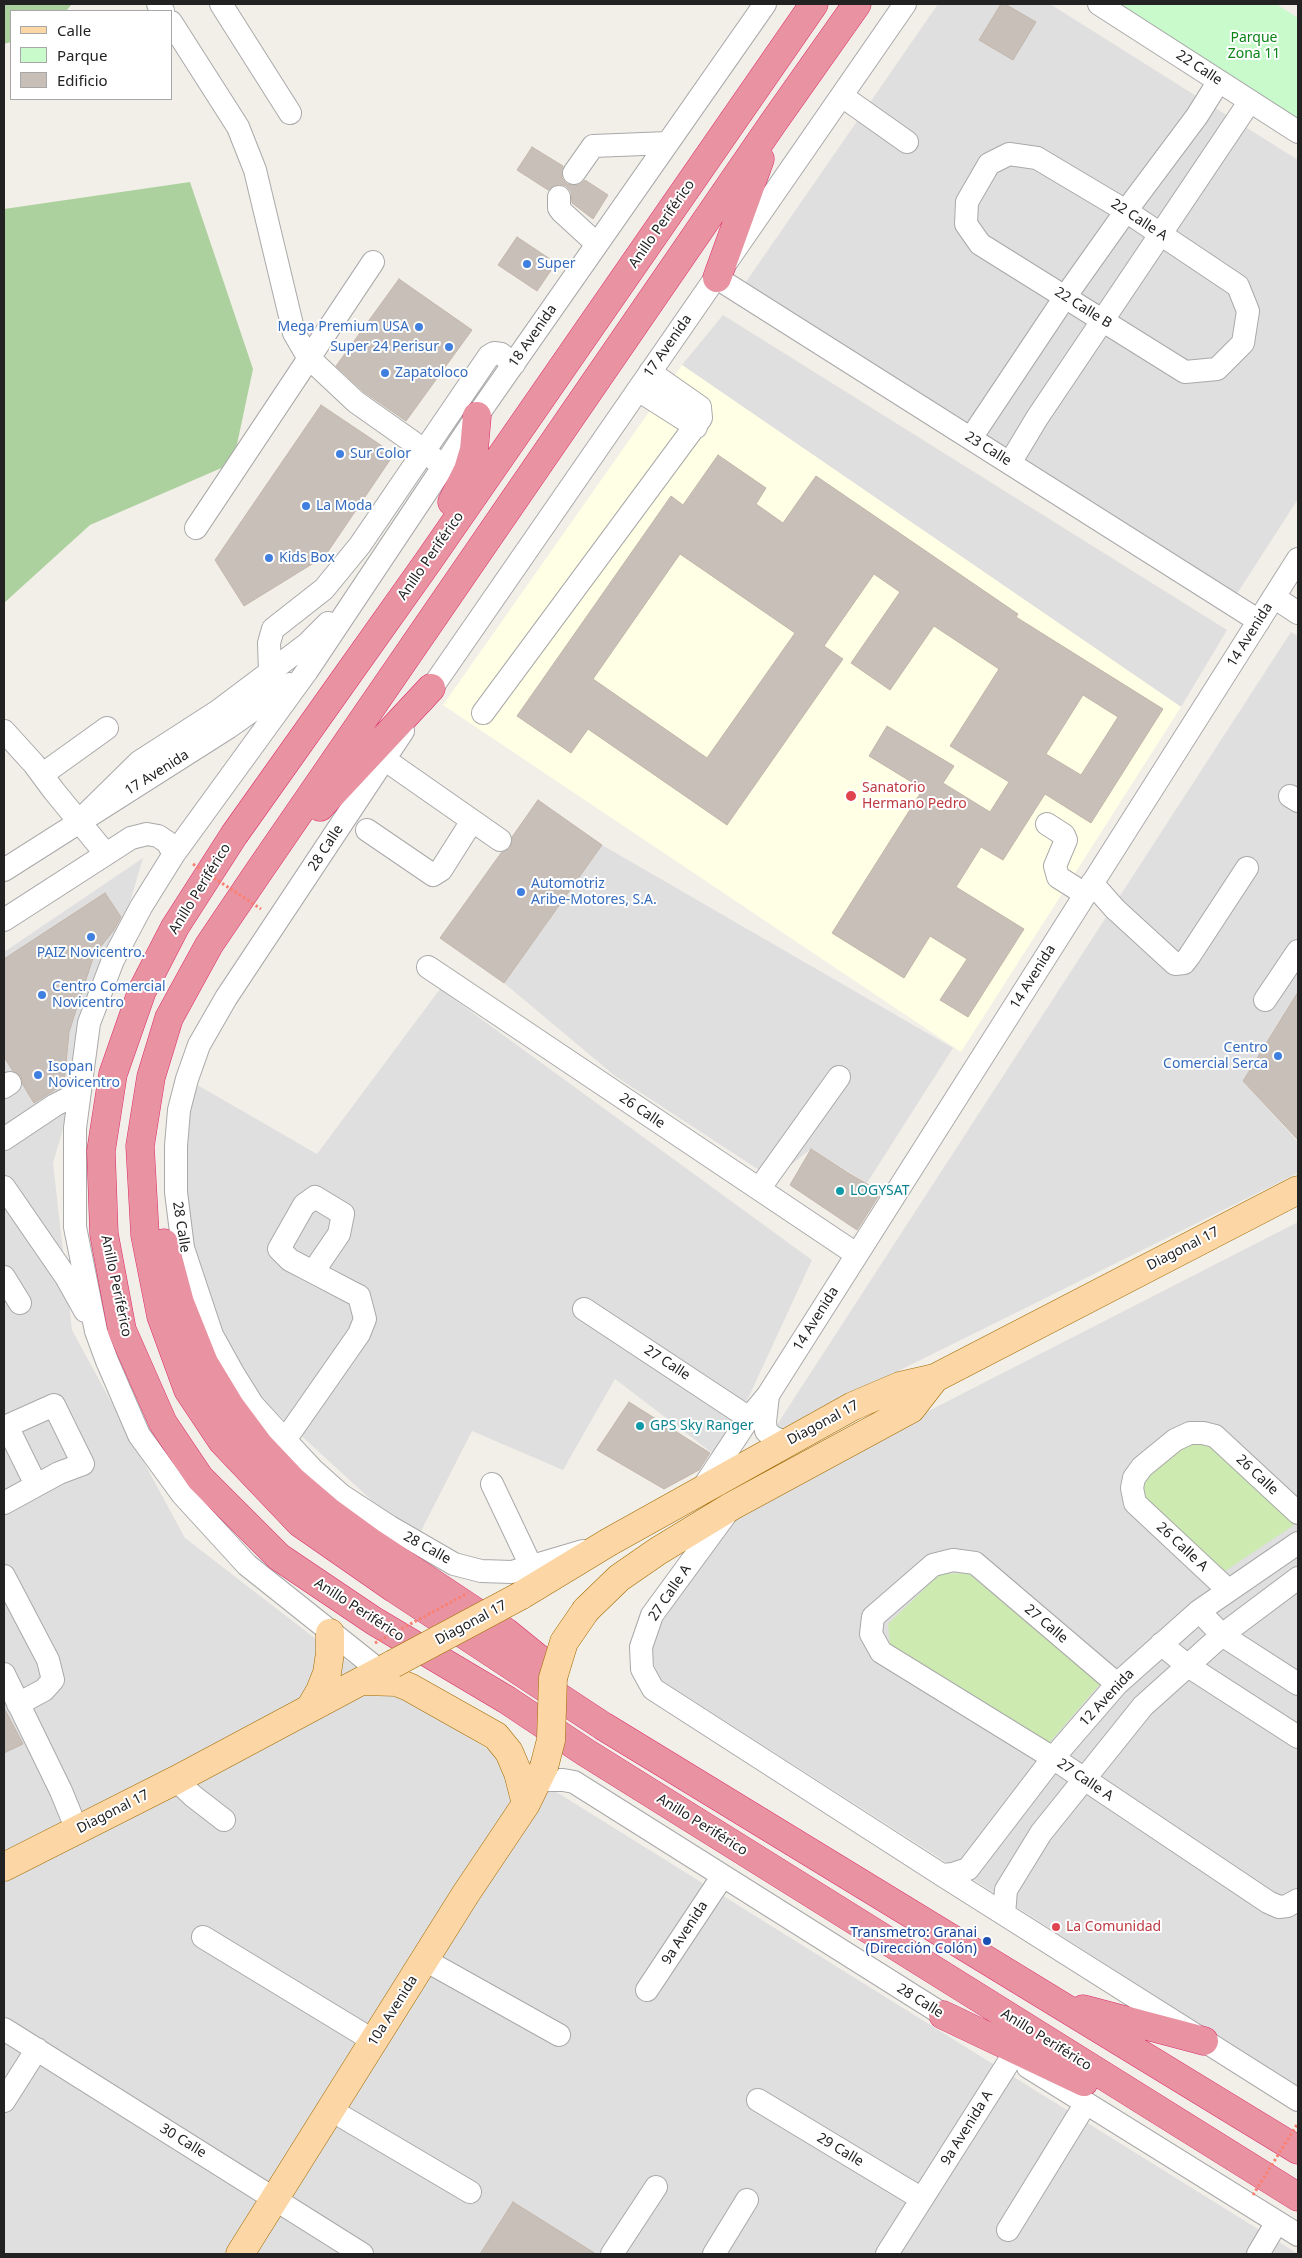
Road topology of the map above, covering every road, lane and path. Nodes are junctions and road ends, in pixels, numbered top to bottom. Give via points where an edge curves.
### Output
1 (221, 4) edge
2 (766, 4) edge
3 (814, 4) edge
4 (856, 4) edge
5 (905, 4) edge
6 (1099, 4) edge
7 (172, 24) edge
8 (1219, 81) junction
9 (842, 96) junction
10 (1250, 101) junction
11 (290, 113) dead end
12 (773, 123) junction
13 (1298, 132) edge
14 (907, 142) dead end
15 (668, 144) junction
16 (574, 173) dead end
17 (559, 197) dead end
18 (1126, 210) junction
19 (1161, 235) junction
20 (597, 244) junction
21 (980, 244) joint
22 (373, 262) dead end
23 (717, 278) junction
24 (1065, 297) junction
25 (1103, 320) junction
26 (308, 357) junction
27 (514, 364) junction
28 (1185, 372) joint
29 (644, 381) junction
30 (478, 416) junction
31 (971, 438) junction
32 (424, 450) junction
33 (1010, 463) junction
34 (444, 467) junction
35 (196, 528) dead end
36 (1298, 559) edge
37 (427, 563) junction
38 (362, 590) junction
39 (1274, 597) junction
40 (1298, 613) edge
41 (1259, 621) junction
42 (307, 671) junction
43 (270, 672) junction
44 (431, 688) junction
45 (484, 713) dead end
46 (107, 728) dead end
47 (4, 730) edge
48 (384, 759) junction
49 (43, 774) junction
50 (79, 821) junction
51 (472, 821) junction
52 (1047, 824) dead end
53 (368, 830) dead end
54 (500, 840) dead end
55 (106, 853) junction
56 (184, 859) junction
57 (1247, 868) dead end
58 (4, 870) edge
59 (258, 874) junction
60 (1089, 889) junction
61 (261, 910) dead end
62 (4, 920) edge
63 (1298, 951) edge
64 (428, 967) dead end
65 (1265, 1000) dead end
66 (839, 1076) dead end
67 (79, 1093) junction
68 (4, 1139) edge
69 (140, 1146) junction
70 (4, 1187) edge
71 (759, 1189) junction
72 (1298, 1190) edge
73 (856, 1254) junction
74 (313, 1272) dead end
75 (4, 1277) edge
76 (20, 1303) dead end
77 (584, 1309) dead end
78 (96, 1330) junction
79 (935, 1378) junction
80 (768, 1395) junction
81 (750, 1418) junction
82 (1215, 1436) joint
83 (285, 1440) junction
84 (786, 1442) junction
85 (492, 1484) dead end
86 (36, 1485) dead end
87 (702, 1489) junction
88 (4, 1503) edge
89 (732, 1506) junction
90 (1298, 1513) edge
91 (609, 1542) junction
92 (1298, 1542) edge
93 (975, 1563) joint
94 (531, 1566) junction
95 (4, 1576) edge
96 (1298, 1578) edge
97 (1228, 1590) junction
98 (468, 1593) dead end
99 (1199, 1610) junction
100 (330, 1634) junction
101 (1222, 1635) junction
102 (375, 1643) dead end
103 (1161, 1644) junction
104 (1188, 1666) junction
105 (378, 1672) junction
106 (4, 1674) edge
107 (553, 1678) junction
108 (1117, 1684) junction
109 (1298, 1684) edge
110 (18, 1704) junction
111 (310, 1708) junction
112 (1298, 1737) edge
113 (1053, 1758) junction
114 (542, 1774) junction
115 (1084, 1779) junction
116 (176, 1780) junction
117 (526, 1804) junction
118 (224, 1820) dead end
119 (77, 1830) junction
120 (4, 1867) edge
121 (942, 1875) junction
122 (722, 1877) junction
123 (1293, 1903) edge
124 (1004, 1914) junction
125 (203, 1937) dead end
126 (425, 1960) junction
127 (648, 1990) dead end
128 (1054, 2001) junction
129 (943, 2015) junction
130 (4, 2029) edge
131 (560, 2035) dead end
132 (374, 2041) junction
133 (1204, 2041) junction
134 (30, 2045) junction
135 (1012, 2057) junction
136 (4, 2074) edge
137 (758, 2100) dead end
138 (1298, 2100) edge
139 (4, 2101) edge
140 (1086, 2103) junction
141 (331, 2110) junction
142 (1298, 2123) edge
143 (1197, 2135) junction
144 (1298, 2150) edge
145 (656, 2187) dead end
146 (470, 2192) dead end
147 (1253, 2196) dead end
148 (1298, 2197) edge
149 (274, 2199) junction
150 (922, 2199) junction
151 (748, 2200) dead end
152 (1277, 2222) junction
153 (1008, 2230) dead end
154 (1298, 2235) edge
155 (240, 2254) edge
156 (362, 2254) edge
157 (612, 2254) edge
158 (714, 2254) edge
159 (887, 2254) edge
160 (1258, 2254) edge

1 - 11 street
2 - 15 street, 18 Avenida
3 - 37 highway, Anillo Periférico
4 - 12 highway
5 - 9 street, 17 Avenida
6 - 8 street, 22 Calle
7 - 26 street via 238,127 255,170 294,333
8 - 10 street, 22 Calle
8 - 18 street via 1197,116
9 - 14 street
9 - 23 street, 17 Avenida
10 - 13 street, 22 Calle
10 - 19 street
12 - 23 highway
12 - 59 highway
15 - 16 street via 594,146
15 - 20 street, 18 Avenida
17 - 20 street via 562,212
18 - 19 street, 22 Calle A
18 - 21 street, 22 Calle A via 1037,158 1009,154 989,164 967,202 966,224
18 - 24 street
19 - 25 street
19 - 28 street, 22 Calle A via 1238,286 1248,311 1243,343 1217,369
20 - 27 street, 18 Avenida
21 - 24 street, 22 Calle B
22 - 26 street
23 - 29 street, 17 Avenida
23 - 31 street, 23 Calle
24 - 25 street, 22 Calle B
24 - 31 street
25 - 28 street, 22 Calle B
25 - 33 street
26 - 32 street via 356,402
26 - 35 street
27 - 30 street, 18 Avenida
27 - 32 street via 501,354 489,356
29 - 44 street, 17 Avenida
29 - 45 street via 696,427
30 - 34 street, 18 Avenida
30 - 37 highway via 468,470 438,525
31 - 33 street, 23 Calle
32 - 34 street
32 - 43 street via 360,545 324,589 273,629
33 - 41 street, 23 Calle
34 - 38 street, 18 Avenida
36 - 39 street, 14 Avenida
37 - 143 highway, Anillo Periférico via 234,835 176,927 142,991 113,1074 101,1151 104,1234 122,1330 164,1423 200,1478 279,1557 374,1622 507,1700
38 - 42 street, 18 Avenida
38 - 43 street via 307,644
39 - 40 street
39 - 41 street, 14 Avenida
41 - 60 street, 14 Avenida
42 - 50 street, 17 Avenida via 229,727
42 - 56 street, Anillo Periférico
43 - 50 street via 140,762
44 - 48 street, 28 Calle
44 - 59 highway
46 - 49 street
47 - 49 street
48 - 51 street
48 - 83 street, 28 Calle via 226,998 199,1045 180,1110 176,1192 184,1248 196,1291 212,1335 233,1373 254,1405
49 - 50 street
50 - 55 street
50 - 58 street, 17 Avenida
51 - 53 street via 442,870 433,875
51 - 54 street
52 - 60 street via 1064,835 1066,840 1055,866 1058,877
55 - 56 street via 132,838 152,834 163,838
55 - 62 street
56 - 61 path, bridge
56 - 67 street, Anillo Periférico via 141,907 113,960 90,1023
57 - 60 street via 1190,955 1184,962 1175,964
59 - 69 highway via 210,945 170,1018 151,1077
60 - 73 street, 14 Avenida
63 - 65 street
64 - 71 street, 26 Calle
66 - 71 street
67 - 68 street
67 - 78 street, Anillo Periférico via 75,1128 75,1228
69 - 107 highway via 180,1303 204,1363 259,1445 294,1482 328,1511 506,1632 538,1658
69 - 128 highway via 146,1235 161,1316 188,1390 222,1441 300,1523 603,1726
70 - 78 street via 66,1277
71 - 73 street, 26 Calle
72 - 79 main road, Diagonal 17
73 - 80 street, 14 Avenida
74 - 83 street via 359,1296 365,1319 359,1334
75 - 76 street
77 - 81 street, 27 Calle
78 - 100 street, Anillo Periférico via 140,1435 182,1494 247,1565
79 - 84 main road, Diagonal 17 via 900,1386 853,1406
79 - 89 main road, Diagonal 17 via 911,1409
80 - 81 street, 14 Avenida
80 - 84 street, 14 Avenida via 766,1431
81 - 87 street, 14 Avenida
82 - 90 street, 26 Calle
82 - 97 street, 26 Calle A via 1190,1432 1175,1440 1142,1467 1132,1488 1135,1503
83 - 94 street, 28 Calle via 342,1495 454,1564 481,1571 512,1572
84 - 87 main road, Diagonal 17
85 - 94 street
86 - 88 street
87 - 91 main road, Diagonal 17
89 - 107 main road, Diagonal 17, bridge via 619,1578 586,1610 564,1642
89 - 121 street, 27 Calle A via 652,1615 641,1648 642,1669 654,1689
91 - 94 street, 28 Calle
91 - 105 main road, Diagonal 17, bridge via 520,1596
92 - 97 street, 12 Avenida
93 - 108 street, 27 Calle
93 - 113 street, 27 Calle A via 953,1560 933,1565 873,1617 871,1634 881,1652
95 - 110 street via 48,1660 54,1680 44,1690
96 - 101 street
97 - 99 street, 12 Avenida
98 - 102 path, bridge
99 - 101 street
99 - 103 street, 12 Avenida
100 - 105 street, Anillo Periférico
100 - 111 main road via 327,1673
101 - 104 street
101 - 109 street
103 - 104 street
103 - 108 street, 12 Avenida
104 - 112 street
104 - 115 street via 1143,1706
105 - 111 main road, Diagonal 17
105 - 117 main road via 496,1736 509,1752
106 - 110 street
107 - 114 main road, Diagonal 17, bridge via 551,1740
108 - 113 street, 12 Avenida
110 - 119 street via 62,1791
111 - 116 main road, Diagonal 17
113 - 115 street, 27 Calle A
113 - 121 street, 12 Avenida via 968,1869
114 - 117 main road, 10a Avenida
114 - 122 street, 28 Calle via 574,1782
115 - 123 street, 27 Calle A via 1268,1902 1279,1907
115 - 124 street via 1041,1833 1010,1881 1004,1900
116 - 118 street
116 - 119 main road, Diagonal 17
117 - 126 main road, 10a Avenida
119 - 120 main road, Diagonal 17
121 - 124 street
122 - 127 street, 9a Avenida
122 - 129 street, 28 Calle
124 - 133 street
125 - 132 street
126 - 131 street
126 - 132 main road, 10a Avenida
128 - 133 highway
128 - 144 highway
129 - 135 street, 28 Calle
129 - 143 highway
130 - 134 street, 30 Calle
132 - 141 main road, 10a Avenida
133 - 138 street
134 - 136 street
134 - 139 street
134 - 149 street, 30 Calle
135 - 140 street, 28 Calle
135 - 150 street, 9a Avenida A
137 - 150 street, 29 Calle
140 - 152 street, 28 Calle
140 - 153 street
141 - 146 street
141 - 149 main road, 10a Avenida
142 - 147 path, bridge
143 - 148 highway, Anillo Periférico
145 - 157 street
149 - 155 main road, 10a Avenida
149 - 156 street, 30 Calle
150 - 159 street, 9a Avenida A
151 - 158 street
152 - 154 street, 28 Calle
152 - 160 street

